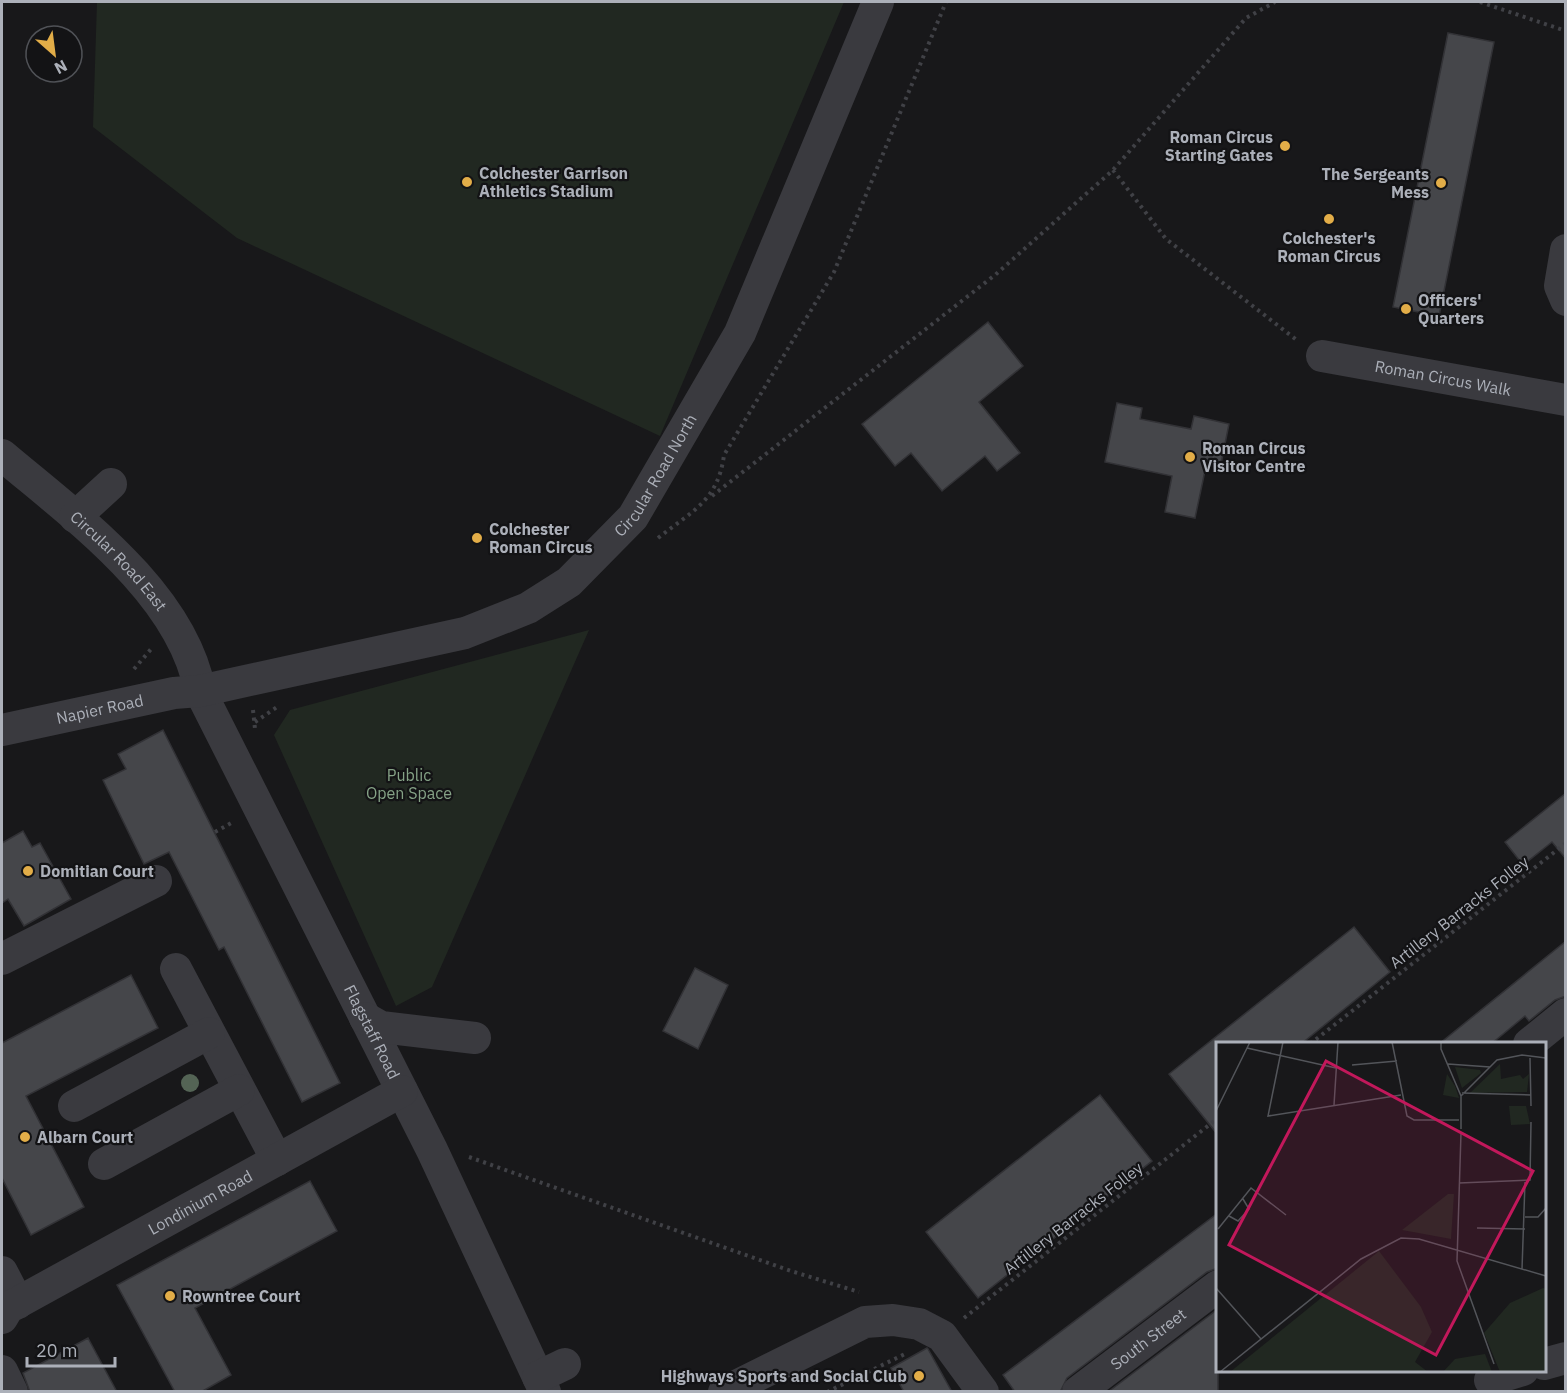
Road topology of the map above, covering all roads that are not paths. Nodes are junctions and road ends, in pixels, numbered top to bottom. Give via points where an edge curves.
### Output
1 (878, 2) edge
2 (1566, 250) edge
3 (1566, 300) edge
4 (1322, 356) road end
5 (1566, 400) edge
6 (2, 455) edge
7 (111, 484) dead end
8 (75, 517) junction
9 (200, 691) junction
10 (2, 730) edge
11 (156, 881) dead end
12 (2, 958) edge
13 (176, 969) dead end
14 (1566, 1014) edge
15 (365, 1018) junction
16 (209, 1033) junction
17 (475, 1038) dead end
18 (1531, 1042) edge
19 (239, 1090) junction
20 (402, 1091) junction
21 (74, 1106) dead end
22 (277, 1160) junction
23 (104, 1164) dead end
24 (2, 1272) edge
25 (1216, 1288) edge
26 (10, 1310) edge
27 (1566, 1358) edge
28 (1546, 1364) edge
29 (2, 1371) edge
30 (1520, 1372) edge
31 (549, 1378) edge
32 (1490, 1381) edge
33 (12, 1392) edge
34 (724, 1392) edge
35 (983, 1392) edge
36 (1078, 1392) edge

1 - 9 street, Circular Road North via 740,333 633,516 569,582 528,608 465,633
2 - 3 street via 1560,286
4 - 5 street, Roman Circus Walk
6 - 8 street, Circular Road East
7 - 8 street
8 - 9 street, Circular Road East via 138,577 173,624 196,667
9 - 10 street, Napier Road via 174,693
9 - 15 street, Flagstaff Road
11 - 12 street
13 - 16 street
14 - 18 street
15 - 17 street via 381,1026
15 - 20 street, Flagstaff Road
16 - 19 street
16 - 21 street
19 - 22 street
19 - 23 street
20 - 22 street, Londinium Road
20 - 31 street, Flagstaff Road
22 - 26 street, Londinium Road
24 - 26 street
25 - 36 street, South Street
27 - 28 street
29 - 33 street
30 - 32 street
34 - 35 street via 865,1322 893,1320 919,1324 942,1336

